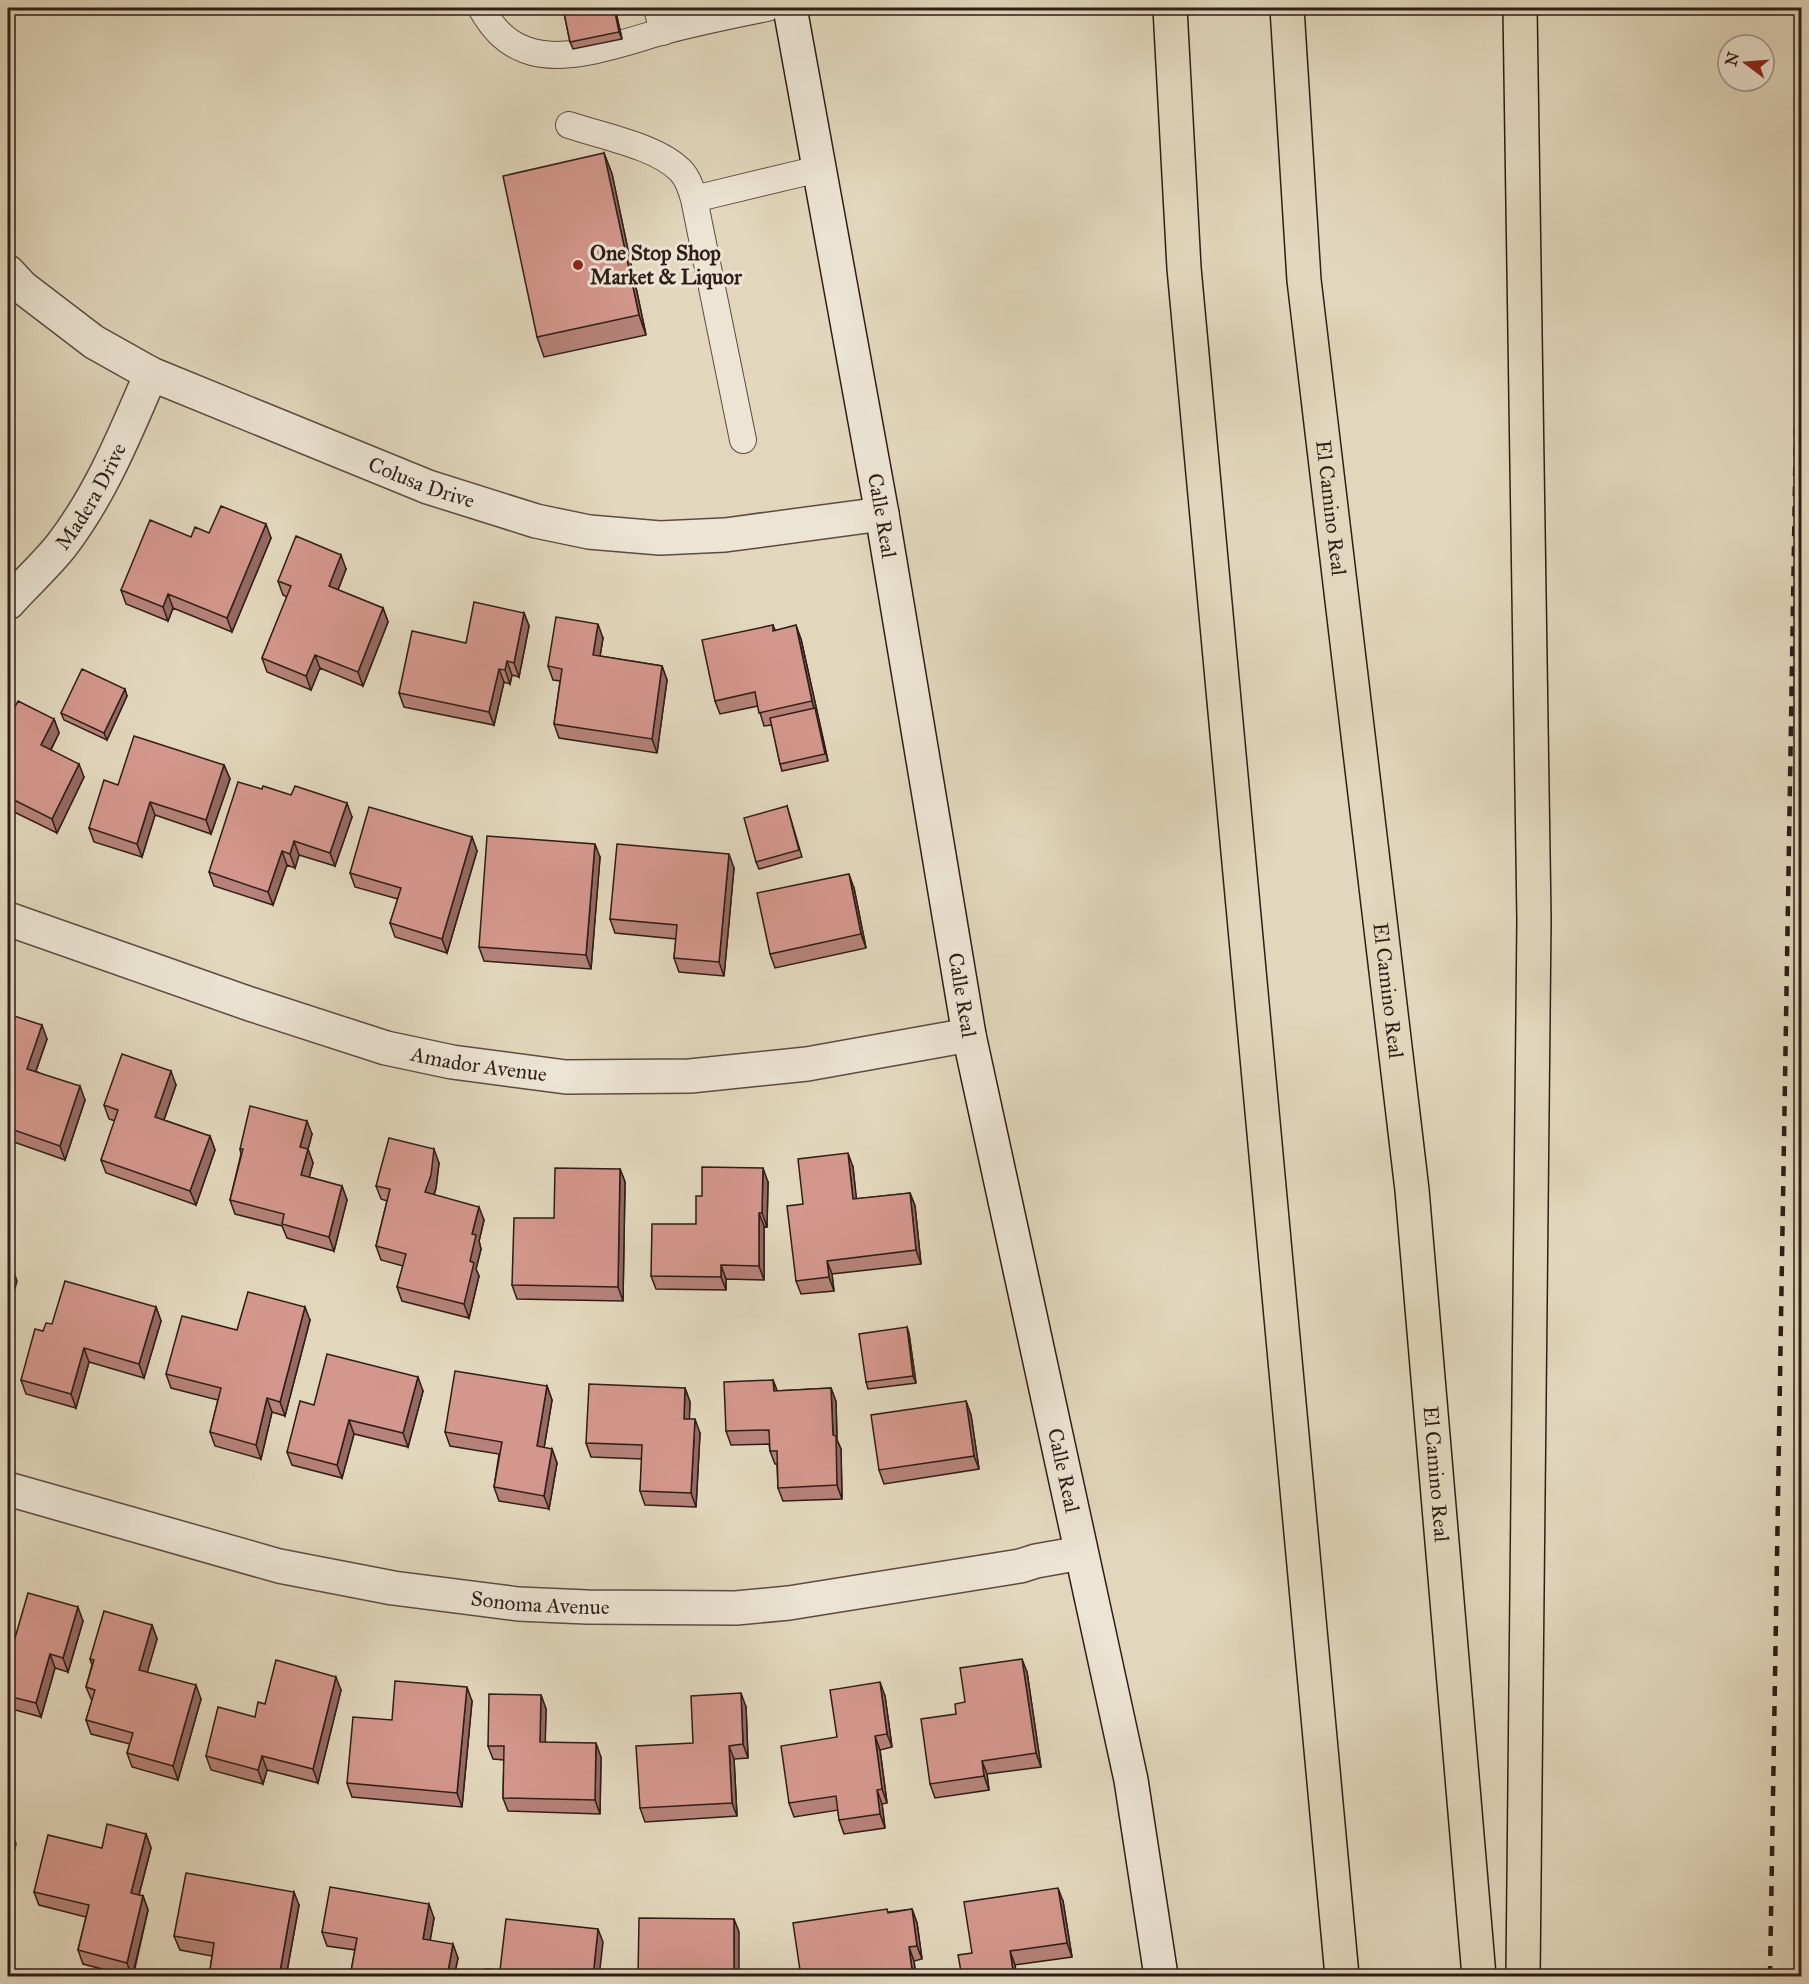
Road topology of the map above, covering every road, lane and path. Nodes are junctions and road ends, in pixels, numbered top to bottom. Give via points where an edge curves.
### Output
1 (481, 8) edge
2 (767, 8) edge
3 (790, 8) edge
4 (1154, 8) edge
5 (1170, 8) edge
6 (1287, 8) edge
7 (1520, 8) edge
8 (660, 20) edge
9 (569, 125) dead end
10 (819, 169) junction
11 (694, 199) junction
12 (1184, 268) junction
13 (8, 272) edge
14 (151, 374) junction
15 (743, 440) dead end
16 (882, 513) junction
17 (8, 603) edge
18 (8, 919) edge
19 (969, 1035) junction
20 (8, 1489) edge
21 (1081, 1553) junction
22 (1161, 1977) edge
23 (1342, 1977) edge
24 (1479, 1977) edge
25 (1523, 1977) edge

1 - 8 lane via 508,42 550,55 633,41
2 - 8 lane
3 - 10 street, Calle Real
4 - 12 highway
5 - 12 highway
6 - 24 highway, El Camino Real via 1304,280 1412,1190
7 - 25 highway via 1534,919
9 - 11 lane via 666,159 689,183
10 - 11 lane
10 - 16 street, Calle Real
11 - 15 lane
12 - 23 highway
13 - 14 street, Colusa Drive via 94,342
14 - 16 street, Colusa Drive via 428,486 536,521 589,532 660,538 725,535
14 - 17 street, Madera Drive via 110,469 85,511 59,548
16 - 19 street, Calle Real
18 - 19 street, Amador Avenue via 377,1046 452,1062 566,1077 702,1075 807,1064
19 - 21 street, Calle Real
20 - 21 street, Sonoma Avenue via 279,1566 393,1588 518,1604 736,1608 789,1603
21 - 22 street, Calle Real via 1131,1780

